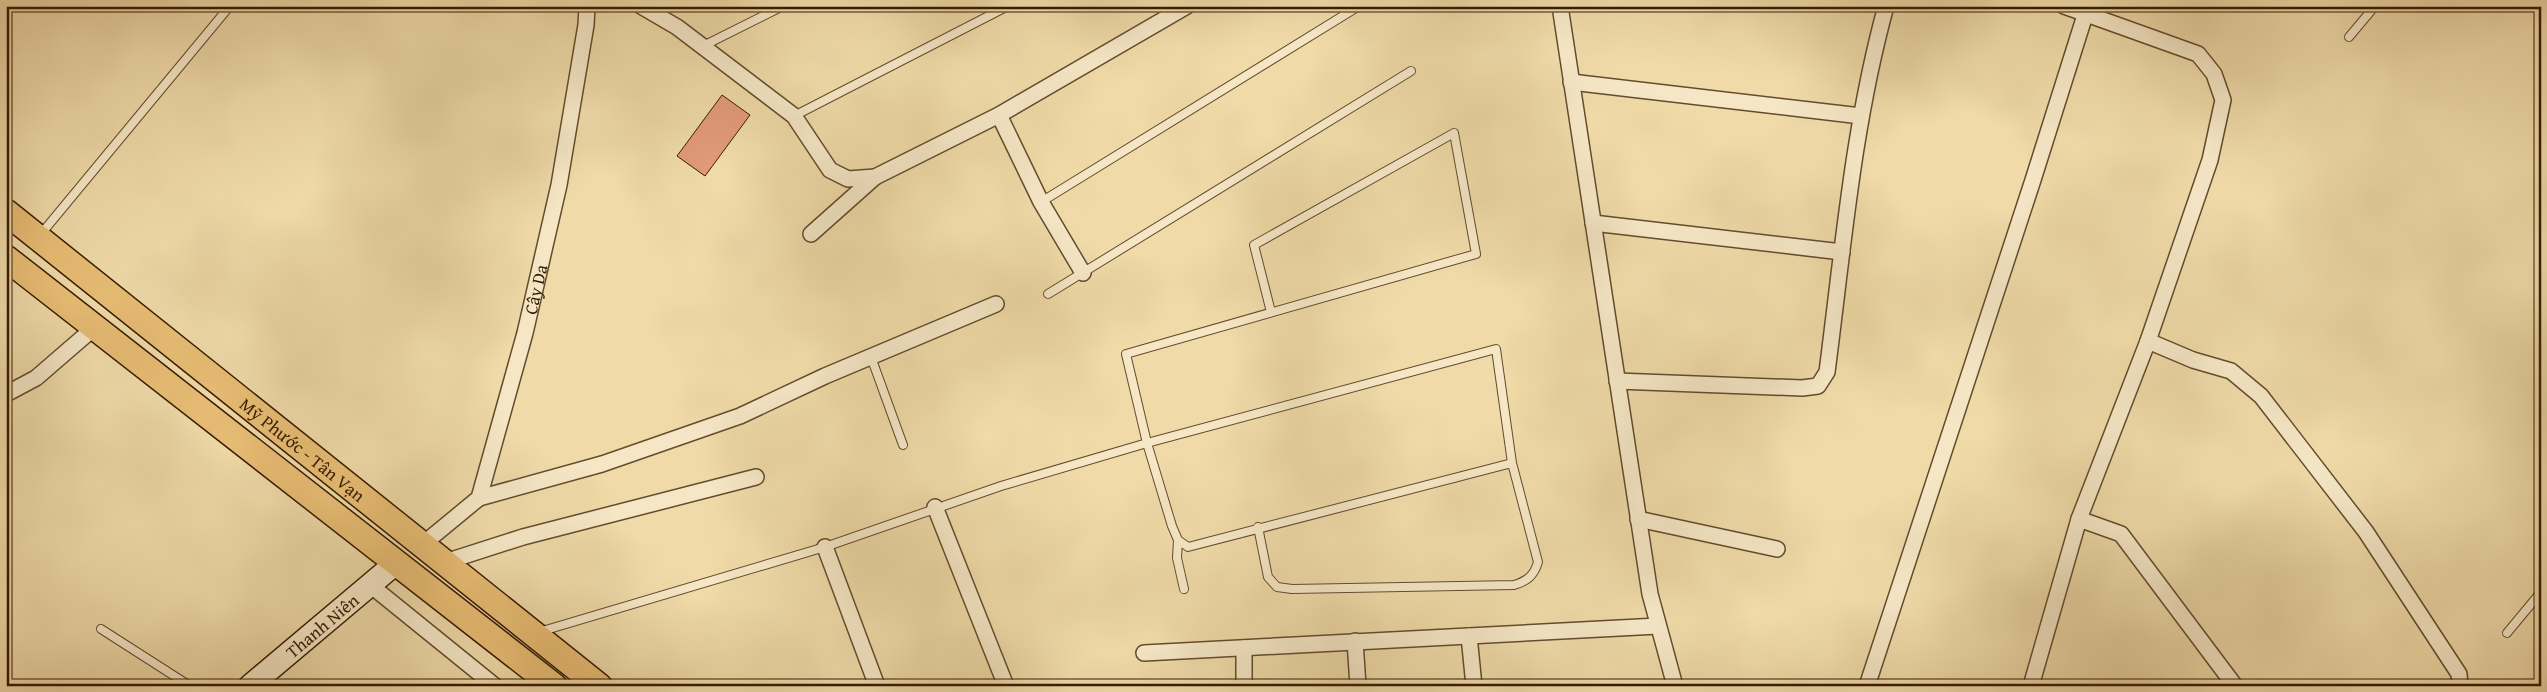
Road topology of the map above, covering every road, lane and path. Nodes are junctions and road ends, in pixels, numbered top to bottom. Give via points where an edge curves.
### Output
1 (588, 6) edge
2 (641, 6) edge
3 (783, 6) edge
4 (1008, 6) edge
5 (1187, 6) edge
6 (1359, 6) edge
7 (1560, 6) edge
8 (1886, 6) edge
9 (2064, 6) edge
10 (2375, 6) edge
11 (229, 7) edge
12 (2086, 12) junction
13 (2349, 37) dead end
14 (703, 46) junction
15 (1411, 71) dead end
16 (1571, 82) junction
17 (998, 115) junction
18 (794, 116) junction
19 (1861, 116) junction
20 (875, 177) junction
21 (1041, 202) junction
22 (6, 212) edge
23 (1593, 223) junction
24 (811, 234) dead end
25 (38, 238) junction
26 (1842, 252) junction
27 (6, 258) edge
28 (1083, 273) junction
29 (1048, 294) dead end
30 (996, 304) dead end
31 (1271, 312) junction
32 (95, 327) junction
33 (2148, 341) junction
34 (870, 357) junction
35 (1617, 381) junction
36 (6, 394) edge
37 (1148, 443) junction
38 (903, 445) dead end
39 (1512, 463) junction
40 (756, 477) dead end
41 (479, 498) junction
42 (935, 507) junction
43 (1638, 519) junction
44 (2079, 519) junction
45 (1258, 528) junction
46 (1178, 540) junction
47 (422, 545) junction
48 (825, 547) junction
49 (1777, 549) dead end
50 (445, 562) junction
51 (396, 563) junction
52 (369, 584) junction
53 (1184, 589) dead end
54 (2541, 592) edge
55 (1658, 626) junction
56 (101, 629) dead end
57 (2506, 633) dead end
58 (533, 634) junction
59 (1469, 636) junction
60 (1355, 641) junction
61 (1244, 648) junction
62 (1144, 653) dead end
63 (6, 680) edge
64 (10, 686) edge
65 (190, 686) edge
66 (250, 686) edge
67 (495, 686) edge
68 (554, 686) edge
69 (599, 686) edge
70 (877, 686) edge
71 (1006, 686) edge
72 (1244, 686) edge
73 (1358, 686) edge
74 (1474, 686) edge
75 (1675, 686) edge
76 (1868, 686) edge
77 (2031, 686) edge
78 (2235, 686) edge
79 (2460, 686) edge

1 - 41 street, Cây Da via 559,185
2 - 14 street
3 - 14 lane
4 - 18 lane
5 - 17 street
6 - 21 lane
7 - 16 street
8 - 19 street
9 - 12 street
10 - 13 lane
11 - 25 lane
12 - 33 street via 2198,54 2214,74 2223,100 2210,160
12 - 76 street
14 - 18 street
15 - 28 lane
16 - 19 street
16 - 23 street
17 - 20 street
17 - 21 street
18 - 20 street via 830,170 848,179
19 - 26 street
20 - 24 street
21 - 28 street
22 - 25 main road, Mỹ Phước - Tân Vạn
23 - 26 street
23 - 35 street
25 - 47 main road, Mỹ Phước - Tân Vạn
26 - 35 street via 1828,372 1818,386
27 - 32 main road, Mỹ Phước - Tân Vạn
28 - 29 lane
30 - 34 street
31 - 31 lane via 1254,245 1454,133 1476,254
31 - 37 lane via 1126,354
32 - 36 street via 36,378
32 - 51 main road, Mỹ Phước - Tân Vạn
33 - 44 street
33 - 79 street via 2193,360 2231,371 2261,396 2366,532 2459,674
34 - 38 lane
34 - 41 street via 740,416 602,464
35 - 43 street
37 - 39 lane via 1496,350
37 - 42 lane
37 - 46 lane
39 - 45 lane
39 - 45 lane via 1538,562 1531,577 1514,585 1277,587 1268,577
40 - 50 street via 523,537
41 - 47 street
42 - 48 lane
42 - 71 street
43 - 49 street
43 - 55 street
44 - 77 street
44 - 78 street via 2121,534
45 - 46 lane via 1188,547
46 - 53 lane via 1177,558
47 - 50 main road, Mỹ Phước - Tân Vạn
47 - 51 main road
48 - 58 lane
48 - 70 street
50 - 58 main road, Mỹ Phước - Tân Vạn
51 - 52 street
51 - 68 main road, Mỹ Phước - Tân Vạn
52 - 66 street, Thanh Niên
52 - 67 street
54 - 57 lane
55 - 59 street
55 - 75 street
56 - 65 lane
58 - 69 main road, Mỹ Phước - Tân Vạn
59 - 60 street
59 - 74 street
60 - 61 street
60 - 73 street
61 - 62 street
61 - 72 street
63 - 64 lane

